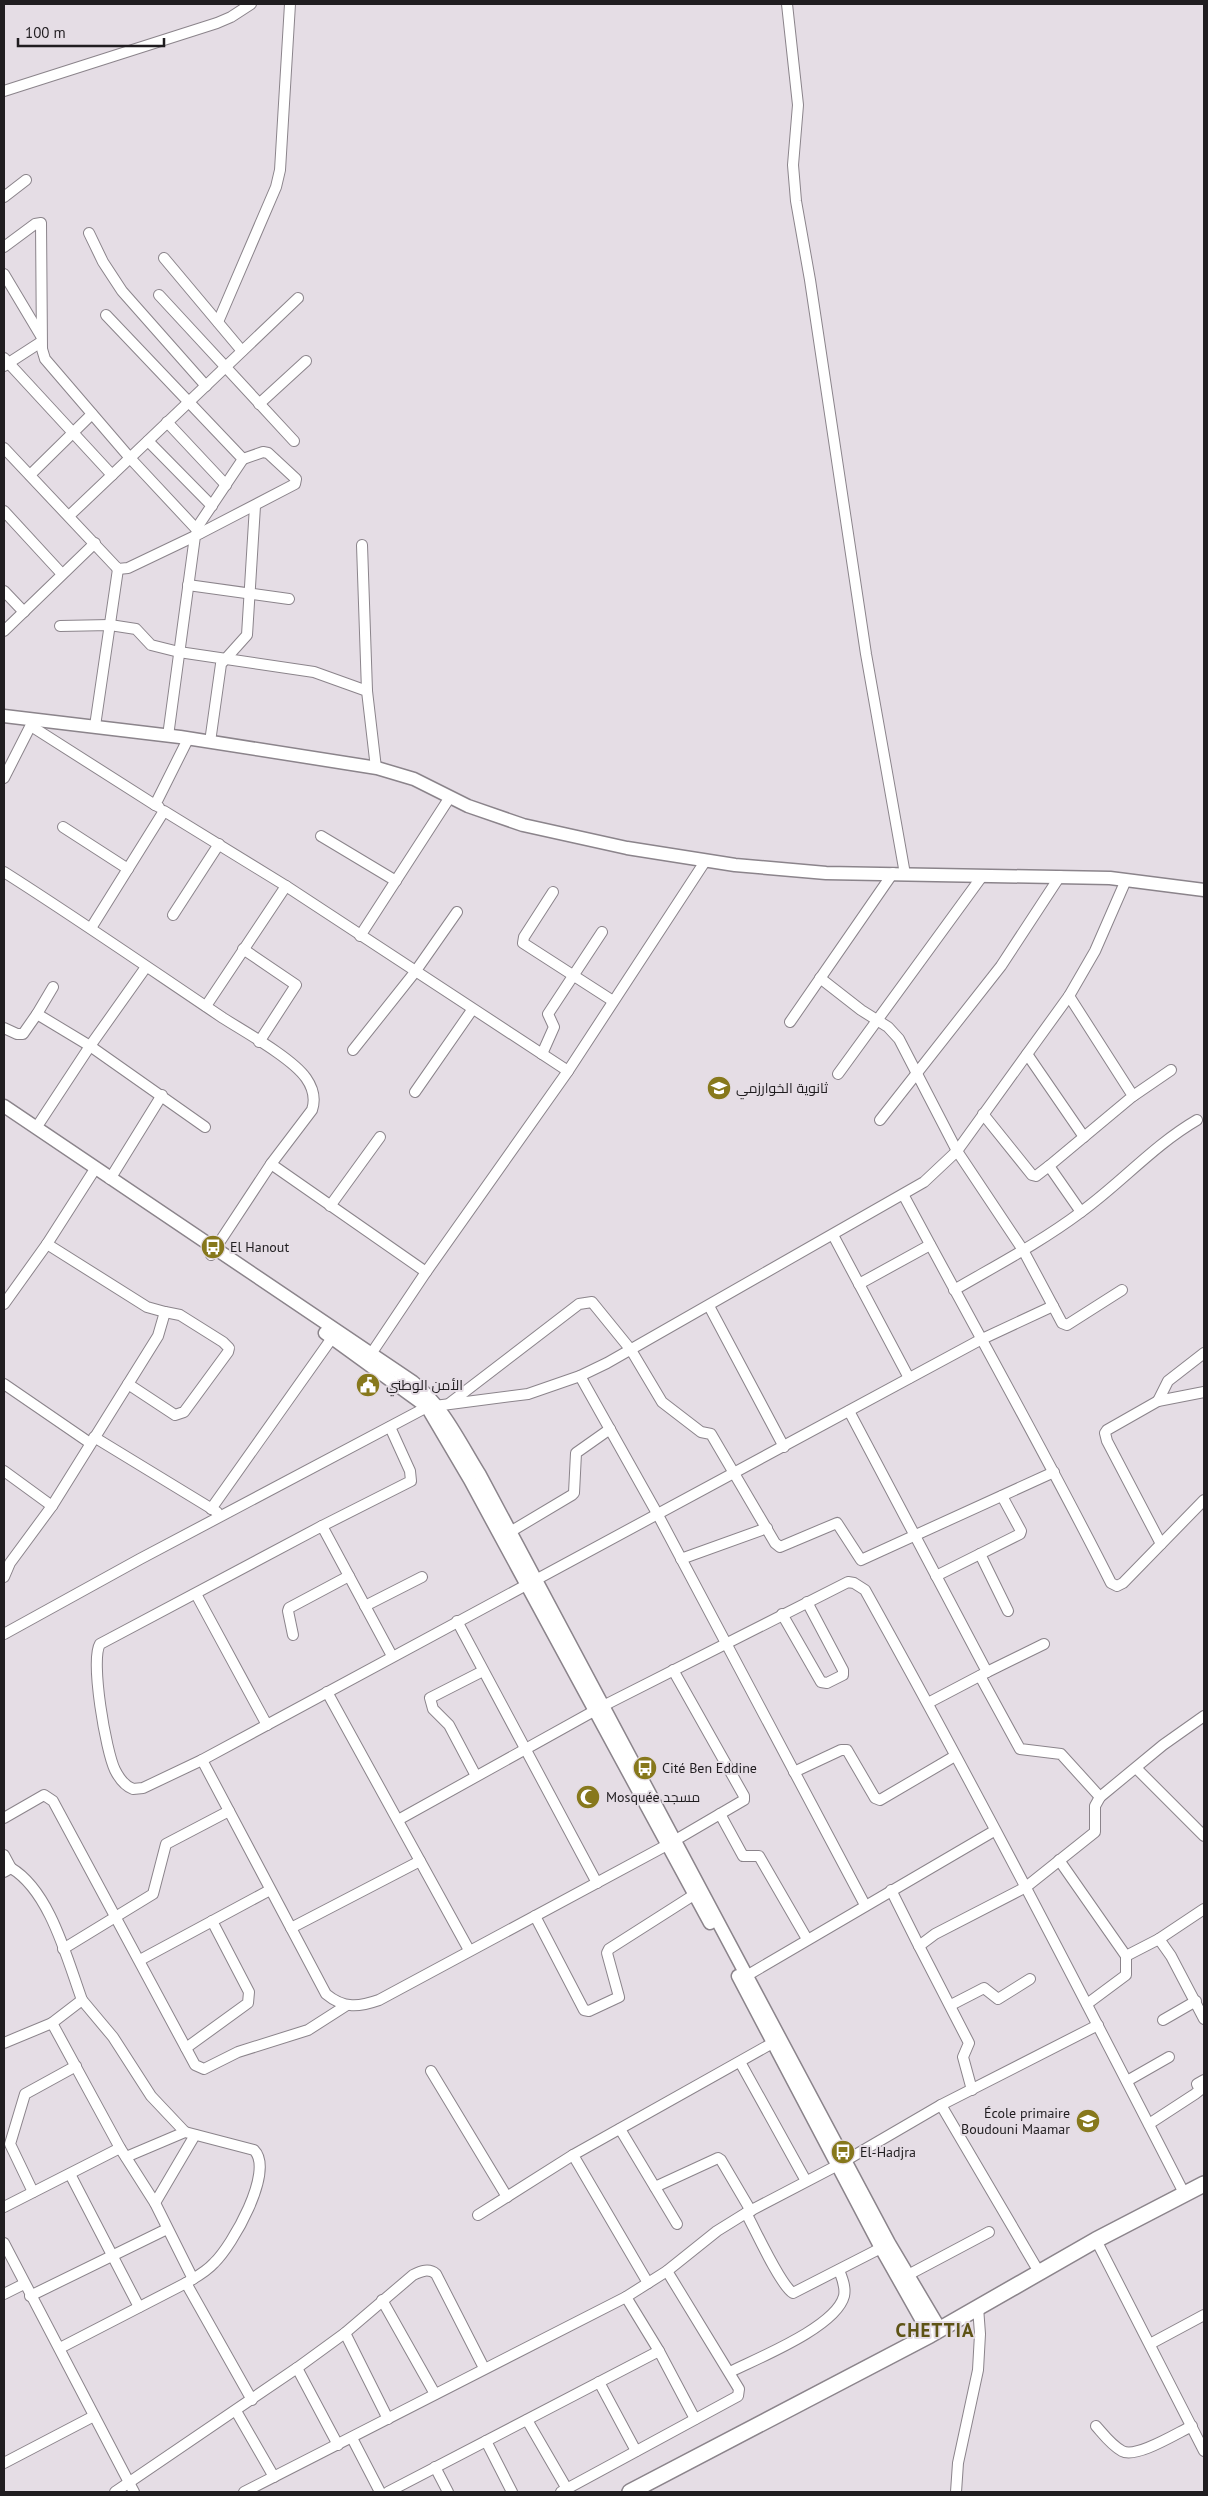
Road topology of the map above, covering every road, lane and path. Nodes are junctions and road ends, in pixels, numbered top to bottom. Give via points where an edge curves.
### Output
1 (251, 4) edge
2 (290, 4) edge
3 (786, 4) edge
4 (4, 91) edge
5 (26, 180) dead end
6 (4, 197) edge
7 (89, 234) dead end
8 (4, 247) edge
9 (164, 258) dead end
10 (4, 274) edge
11 (159, 295) dead end
12 (298, 298) dead end
13 (106, 315) dead end
14 (218, 322) junction
15 (41, 339) junction
16 (242, 351) junction
17 (306, 361) dead end
18 (5, 362) edge
19 (225, 367) junction
20 (206, 386) junction
21 (188, 402) junction
22 (259, 404) junction
23 (92, 414) junction
24 (167, 422) junction
25 (72, 434) junction
26 (148, 441) junction
27 (294, 441) dead end
28 (4, 448) edge
29 (130, 458) junction
30 (243, 459) junction
31 (30, 475) junction
32 (112, 475) junction
33 (226, 485) junction
34 (212, 506) junction
35 (254, 506) junction
36 (4, 511) edge
37 (69, 516) junction
38 (197, 533) junction
39 (94, 542) junction
40 (362, 546) dead end
41 (118, 569) junction
42 (62, 574) junction
43 (188, 585) junction
44 (4, 592) edge
45 (250, 593) junction
46 (289, 599) dead end
47 (24, 612) junction
48 (110, 625) junction
49 (60, 626) dead end
50 (4, 631) edge
51 (179, 652) junction
52 (223, 659) junction
53 (367, 691) junction
54 (4, 716) edge
55 (32, 723) junction
56 (95, 726) junction
57 (168, 736) junction
58 (188, 738) junction
59 (210, 742) junction
60 (376, 768) junction
61 (4, 778) edge
62 (450, 797) junction
63 (155, 805) junction
64 (164, 810) junction
65 (63, 827) dead end
66 (321, 836) dead end
67 (219, 844) junction
68 (706, 860) junction
69 (128, 869) junction
70 (4, 872) edge
71 (899, 873) junction
72 (984, 875) junction
73 (1060, 876) junction
74 (1126, 880) junction
75 (396, 881) junction
76 (286, 886) junction
77 (1204, 890) edge
78 (553, 892) dead end
79 (457, 912) dead end
80 (173, 915) dead end
81 (91, 928) junction
82 (602, 932) dead end
83 (360, 936) junction
84 (243, 949) junction
85 (146, 967) junction
86 (415, 972) junction
87 (573, 977) junction
88 (820, 978) junction
89 (53, 987) dead end
90 (1070, 996) junction
91 (613, 1001) junction
92 (206, 1006) junction
93 (472, 1010) junction
94 (37, 1014) junction
95 (876, 1020) junction
96 (790, 1022) dead end
97 (4, 1028) edge
98 (260, 1042) junction
99 (90, 1046) junction
100 (353, 1050) dead end
101 (542, 1054) junction
102 (1027, 1054) junction
103 (1171, 1070) dead end
104 (568, 1071) junction
105 (917, 1073) junction
106 (838, 1074) dead end
107 (415, 1092) dead end
108 (162, 1096) junction
109 (1133, 1096) junction
110 (4, 1106) edge
111 (983, 1114) junction
112 (4, 1116) edge
113 (880, 1120) dead end
114 (1197, 1120) dead end
115 (205, 1127) dead end
116 (36, 1128) junction
117 (380, 1137) dead end
118 (1084, 1137) junction
119 (957, 1151) junction
120 (271, 1164) junction
121 (1049, 1166) junction
122 (93, 1172) junction
123 (110, 1179) junction
124 (904, 1196) junction
125 (330, 1206) junction
126 (1081, 1212) junction
127 (833, 1235) junction
128 (47, 1244) junction
129 (930, 1245) junction
130 (1023, 1250) junction
131 (214, 1252) junction
132 (426, 1272) junction
133 (859, 1284) junction
134 (954, 1290) junction
135 (1122, 1290) dead end
136 (4, 1303) edge
137 (709, 1306) junction
138 (1052, 1306) junction
139 (165, 1312) junction
140 (332, 1338) junction
141 (980, 1340) junction
142 (631, 1350) junction
143 (1204, 1353) edge
144 (372, 1354) junction
145 (580, 1376) junction
146 (909, 1378) junction
147 (4, 1384) edge
148 (128, 1384) junction
149 (1204, 1392) edge
150 (1158, 1401) junction
151 (450, 1403) junction
152 (432, 1406) junction
153 (849, 1411) junction
154 (390, 1427) junction
155 (610, 1428) junction
156 (92, 1440) junction
157 (784, 1447) junction
158 (4, 1471) edge
159 (1054, 1472) junction
160 (736, 1473) junction
161 (1002, 1496) junction
162 (1204, 1500) edge
163 (52, 1506) junction
164 (211, 1509) junction
165 (658, 1515) junction
166 (222, 1516) junction
167 (322, 1526) junction
168 (767, 1528) junction
169 (510, 1532) junction
170 (914, 1536) junction
171 (1161, 1544) junction
172 (980, 1554) junction
173 (681, 1559) junction
174 (349, 1576) junction
175 (936, 1576) junction
176 (4, 1577) edge
177 (422, 1577) dead end
178 (532, 1583) junction
179 (196, 1594) junction
180 (807, 1602) junction
181 (365, 1606) junction
182 (1008, 1611) dead end
183 (782, 1614) junction
184 (457, 1621) junction
185 (4, 1634) edge
186 (293, 1635) dead end
187 (725, 1643) junction
188 (1044, 1644) dead end
189 (392, 1656) junction
190 (673, 1670) junction
191 (483, 1671) junction
192 (983, 1674) junction
193 (326, 1692) junction
194 (928, 1703) junction
195 (598, 1709) junction
196 (1204, 1716) edge
197 (267, 1725) junction
198 (524, 1749) junction
199 (955, 1756) junction
200 (202, 1760) junction
201 (1137, 1769) junction
202 (794, 1772) junction
203 (476, 1776) junction
204 (1100, 1797) junction
205 (228, 1811) junction
206 (720, 1814) junction
207 (4, 1818) edge
208 (398, 1820) junction
209 (994, 1830) junction
210 (1204, 1836) edge
211 (671, 1843) junction
212 (4, 1855) edge
213 (1059, 1860) junction
214 (420, 1861) junction
215 (8, 1870) edge
216 (597, 1883) junction
217 (1026, 1887) junction
218 (270, 1890) junction
219 (891, 1890) junction
220 (698, 1892) junction
221 (865, 1904) junction
222 (1204, 1909) edge
223 (535, 1916) junction
224 (117, 1917) junction
225 (212, 1921) junction
226 (291, 1928) junction
227 (807, 1939) junction
228 (1159, 1939) junction
229 (919, 1946) junction
230 (63, 1949) junction
231 (469, 1950) junction
232 (1126, 1956) junction
233 (140, 1960) junction
234 (748, 1976) junction
235 (1030, 1979) dead end
236 (82, 2000) junction
237 (1196, 2000) junction
238 (1087, 2004) junction
239 (347, 2005) junction
240 (951, 2005) junction
241 (1204, 2019) edge
242 (1163, 2020) dead end
243 (52, 2023) junction
244 (1098, 2025) junction
245 (778, 2041) junction
246 (4, 2043) edge
247 (186, 2048) junction
248 (1169, 2057) dead end
249 (740, 2062) junction
250 (76, 2066) junction
251 (431, 2071) dead end
252 (1204, 2080) edge
253 (1127, 2081) junction
254 (972, 2090) junction
255 (941, 2105) junction
256 (1149, 2124) junction
257 (620, 2129) junction
258 (190, 2134) junction
259 (123, 2153) junction
260 (573, 2155) junction
261 (842, 2163) junction
262 (70, 2174) junction
263 (806, 2181) junction
264 (1204, 2184) edge
265 (655, 2187) junction
266 (33, 2192) junction
267 (1185, 2195) junction
268 (507, 2196) junction
269 (155, 2203) junction
270 (4, 2206) edge
271 (749, 2212) junction
272 (478, 2215) dead end
273 (677, 2224) dead end
274 (167, 2229) junction
275 (989, 2232) dead end
276 (1096, 2240) junction
277 (4, 2242) edge
278 (881, 2248) junction
279 (113, 2257) junction
280 (839, 2270) junction
281 (667, 2271) junction
282 (1039, 2272) junction
283 (908, 2275) junction
284 (189, 2281) junction
285 (648, 2283) junction
286 (24, 2284) junction
287 (4, 2294) edge
288 (30, 2296) junction
289 (626, 2296) junction
290 (382, 2300) junction
291 (138, 2307) junction
292 (978, 2308) junction
293 (1204, 2315) edge
294 (935, 2332) junction
295 (344, 2333) junction
296 (1150, 2344) junction
297 (60, 2348) junction
298 (659, 2350) junction
299 (297, 2368) junction
300 (484, 2368) junction
301 (730, 2372) junction
302 (599, 2382) junction
303 (435, 2394) junction
304 (252, 2400) junction
305 (236, 2411) junction
306 (94, 2416) junction
307 (388, 2419) junction
308 (695, 2419) junction
309 (526, 2420) junction
310 (1096, 2426) dead end
311 (1192, 2426) junction
312 (352, 2438) junction
313 (486, 2441) junction
314 (338, 2445) junction
315 (636, 2451) junction
316 (1204, 2451) edge
317 (4, 2463) edge
318 (435, 2468) junction
319 (274, 2477) junction
320 (131, 2488) edge
321 (564, 2491) edge
322 (115, 2492) edge
323 (244, 2492) edge
324 (380, 2492) edge
325 (388, 2492) edge
326 (448, 2492) edge
327 (512, 2492) edge
328 (630, 2492) edge
329 (956, 2492) edge

1 - 4 street via 218,23
2 - 14 street via 280,170
3 - 71 street via 798,106 793,165 795,194
5 - 6 street
7 - 20 street via 118,286
8 - 15 street via 41,223
9 - 14 street
10 - 15 street
11 - 19 street
12 - 16 street
13 - 21 street
14 - 16 street
15 - 18 street
15 - 23 street via 49,366
16 - 19 street
17 - 22 street
18 - 25 street
19 - 20 street
19 - 22 street
20 - 21 street
21 - 24 street
21 - 30 street
22 - 27 street
23 - 25 street
23 - 29 street
24 - 26 street
24 - 33 street
25 - 31 street
25 - 32 street
26 - 29 street
26 - 34 street
28 - 31 street
29 - 32 street
29 - 38 street
30 - 33 street
30 - 35 street via 268,453 296,479 295,484
31 - 37 street
32 - 37 street
33 - 34 street
34 - 38 street
35 - 38 street
35 - 45 street
36 - 42 street
37 - 39 street
38 - 41 street via 128,568
38 - 43 street
39 - 41 street
39 - 42 street
40 - 53 street
41 - 48 street
42 - 47 street
43 - 45 street
43 - 51 street
44 - 47 street
45 - 46 street
45 - 52 street via 247,635
47 - 50 street
48 - 49 street
48 - 51 street via 136,629 151,645
48 - 56 street
51 - 52 street
51 - 57 street
52 - 53 street via 314,672
52 - 59 street
53 - 60 street
54 - 55 main road
55 - 56 main road
55 - 61 street
55 - 63 street
56 - 57 main road
57 - 58 main road
58 - 59 main road
58 - 63 street
59 - 60 main road
60 - 62 main road via 414,779
62 - 68 main road via 523,825 626,848
62 - 75 street
63 - 64 street
64 - 67 street
64 - 69 street
65 - 69 street
66 - 75 street
67 - 76 street
67 - 80 street
68 - 71 main road via 826,873
68 - 91 street
69 - 81 street
70 - 81 street
71 - 72 main road
71 - 88 street
72 - 73 main road
72 - 95 street
73 - 74 main road
73 - 105 street via 1001,966
74 - 77 main road
74 - 90 street via 1095,951
75 - 83 street
76 - 83 street
76 - 84 street
78 - 87 street via 522,941
79 - 86 street
81 - 85 street
82 - 87 street
83 - 86 street
84 - 92 street
84 - 98 street via 296,985
85 - 92 street
85 - 99 street
86 - 93 street
86 - 100 street
87 - 91 street
87 - 101 street via 548,1014 554,1027
88 - 95 street
88 - 96 street
89 - 94 street
90 - 102 street
90 - 109 street
91 - 104 street
92 - 98 street
93 - 101 street
93 - 107 street
94 - 97 street via 23,1034
94 - 99 street
95 - 105 street via 895,1034
95 - 106 street
98 - 120 street via 306,1077 314,1103
99 - 108 street
99 - 116 street
101 - 104 street
102 - 111 street
102 - 118 street
103 - 109 street
104 - 132 street
105 - 113 street
105 - 119 street
108 - 115 street
108 - 123 street
109 - 118 street
110 - 116 main road
111 - 119 street
111 - 121 street via 1032,1175 1036,1176
112 - 122 main road
114 - 126 street via 1175,1132
116 - 122 main road
117 - 125 street
118 - 121 street
119 - 124 street
119 - 130 street
120 - 125 street
120 - 131 street
121 - 126 street
122 - 123 main road
122 - 128 street
122 - 131 main road
123 - 131 main road
124 - 127 street
124 - 129 street
125 - 132 street
126 - 130 street
127 - 133 street
127 - 137 street
128 - 136 street
128 - 139 street via 147,1308
129 - 133 street
129 - 134 street
130 - 134 street
130 - 138 street
131 - 140 main road
131 - 144 main road
132 - 144 street
133 - 146 street
134 - 141 street
135 - 138 street via 1067,1325 1062,1323
137 - 142 street
137 - 157 street
138 - 141 street
139 - 148 street via 158,1336
139 - 148 street via 180,1315 223,1342 229,1348 228,1352 184,1412 178,1415
140 - 152 main road
140 - 164 street
141 - 146 street
141 - 159 street
142 - 145 street
142 - 151 street via 592,1302 584,1302
142 - 160 street via 662,1402 701,1432 711,1434
143 - 150 street via 1168,1380
144 - 152 main road via 425,1392
145 - 151 street via 528,1394
145 - 155 street
146 - 153 street
147 - 156 street
148 - 156 street
149 - 150 street
150 - 171 street via 1107,1430 1105,1437
151 - 152 street
152 - 154 street
152 - 169 main road via 480,1475
152 - 178 main road
153 - 157 street
153 - 170 street
154 - 166 street
154 - 167 street via 410,1471 411,1481
155 - 165 street
155 - 169 street via 576,1454 574,1493
156 - 163 street
156 - 164 street
157 - 160 street
158 - 163 street
159 - 161 street
159 - 171 street via 1114,1584 1123,1582
160 - 165 street
160 - 168 street
161 - 170 street
161 - 172 street via 1020,1534
162 - 171 street
163 - 176 street via 10,1563
164 - 166 street
165 - 173 street
165 - 178 street
166 - 185 street
167 - 174 street
167 - 179 street
168 - 170 street via 780,1547 839,1523 860,1560
168 - 173 street
169 - 178 main road
170 - 175 street
172 - 175 street
172 - 182 street
173 - 187 street
174 - 181 street
174 - 186 street via 289,1608
175 - 192 street
177 - 181 street
178 - 184 street
178 - 195 main road
179 - 197 street
179 - 200 street via 100,1644 95,1659 111,1758 128,1787 143,1788
180 - 183 street
180 - 183 street via 844,1670 843,1675 827,1683 820,1682
180 - 194 street via 848,1582 854,1582 865,1590
181 - 189 street
183 - 187 street
184 - 189 street
184 - 191 street
187 - 190 street
187 - 202 street
188 - 192 street
189 - 193 street
190 - 195 street
190 - 206 street via 744,1796 744,1800
191 - 198 street
191 - 203 street via 430,1698 433,1709 449,1725
192 - 194 street
192 - 204 street via 1020,1749 1061,1754
193 - 197 street
193 - 208 street
194 - 199 street
195 - 198 street
195 - 211 main road
196 - 201 street via 1158,1749
197 - 200 street
198 - 203 street
198 - 216 street
199 - 202 street via 880,1800 875,1798 847,1750
199 - 209 street
200 - 205 street
201 - 204 street
201 - 210 street
202 - 221 street
203 - 208 street
204 - 213 street via 1096,1806 1095,1832
205 - 218 street
205 - 224 street via 166,1844 155,1892
206 - 211 street
206 - 227 street via 743,1856 759,1856
207 - 224 street via 38,1797 49,1797
208 - 214 street
209 - 217 street
209 - 219 street
211 - 216 street
211 - 220 main road
212 - 215 street
213 - 217 street
213 - 232 street
214 - 226 street
214 - 231 street
215 - 230 street via 29,1882 41,1898
216 - 223 street
217 - 229 street via 935,1934
217 - 238 street
218 - 225 street
218 - 226 street
219 - 221 street
219 - 229 street
220 - 223 street via 609,1949 607,1953 619,1997 589,2011 584,2010
220 - 234 main road
220 - 245 main road
221 - 227 street
222 - 228 street
223 - 231 street
224 - 230 street
224 - 233 street
225 - 233 street
225 - 247 street via 249,1992 249,1999 248,2003
226 - 239 street via 326,1994
227 - 234 street
228 - 232 street
228 - 237 street
229 - 240 street
230 - 236 street
231 - 239 street via 379,2000 354,2007
232 - 238 street via 1126,1975
233 - 247 street
234 - 245 main road
235 - 240 street via 998,1999 984,1988
236 - 243 street
236 - 258 street via 113,2036 151,2096
237 - 241 street
237 - 242 street
238 - 244 street
239 - 247 street via 308,2030 238,2052 204,2069 195,2065
240 - 254 street via 970,2045 963,2057
243 - 246 street
243 - 250 street
244 - 253 street
244 - 254 street
245 - 249 street
245 - 261 main road
248 - 253 street
249 - 257 street
249 - 263 street
250 - 259 street
250 - 266 street via 25,2094 10,2144
251 - 268 street
252 - 256 street via 1198,2084 1200,2090 1195,2094
253 - 256 street
254 - 255 street
255 - 261 street
255 - 282 street
256 - 267 street
257 - 260 street
257 - 265 street
258 - 259 street
258 - 269 street
258 - 284 street via 254,2150 260,2166 254,2196 239,2231 214,2264
259 - 262 street
259 - 269 street
260 - 268 street
260 - 285 street
261 - 263 street
261 - 278 main road
261 - 283 main road
262 - 266 street
262 - 279 street
263 - 271 street
264 - 267 highway
265 - 271 street via 718,2158
265 - 273 street
266 - 270 street
267 - 276 highway
268 - 272 street
269 - 274 street
271 - 280 street via 779,2275 791,2292 795,2293
271 - 281 street via 717,2231
274 - 279 street
274 - 284 street
275 - 283 street
276 - 282 highway
276 - 296 street
277 - 286 street
278 - 280 street
278 - 294 main road
279 - 288 street
279 - 291 street
280 - 301 street via 844,2296 830,2318 817,2328
281 - 285 street
281 - 301 street
282 - 292 highway
283 - 294 main road
284 - 291 street
284 - 304 street
285 - 289 street
286 - 287 street
286 - 288 street
288 - 297 street
289 - 298 street
289 - 300 street
290 - 295 street
290 - 300 street via 413,2275 425,2271 436,2274
290 - 303 street
291 - 297 street
292 - 294 highway
292 - 329 street via 978,2370 958,2463
293 - 296 street
294 - 328 highway
295 - 299 street
295 - 307 street
296 - 311 street
297 - 306 street
298 - 302 street
298 - 308 street
299 - 304 street
299 - 314 street
300 - 303 street
301 - 308 street via 739,2389 738,2396
302 - 309 street
302 - 315 street
303 - 307 street
304 - 305 street
305 - 319 street
305 - 320 street
306 - 317 street
306 - 320 street
307 - 312 street
308 - 315 street
309 - 313 street
309 - 321 street
310 - 311 street via 1108,2440 1130,2453
311 - 316 street
312 - 314 street
312 - 324 street
313 - 318 street
313 - 327 street
314 - 319 street
315 - 321 street
318 - 325 street
318 - 326 street
319 - 323 street
320 - 322 street

